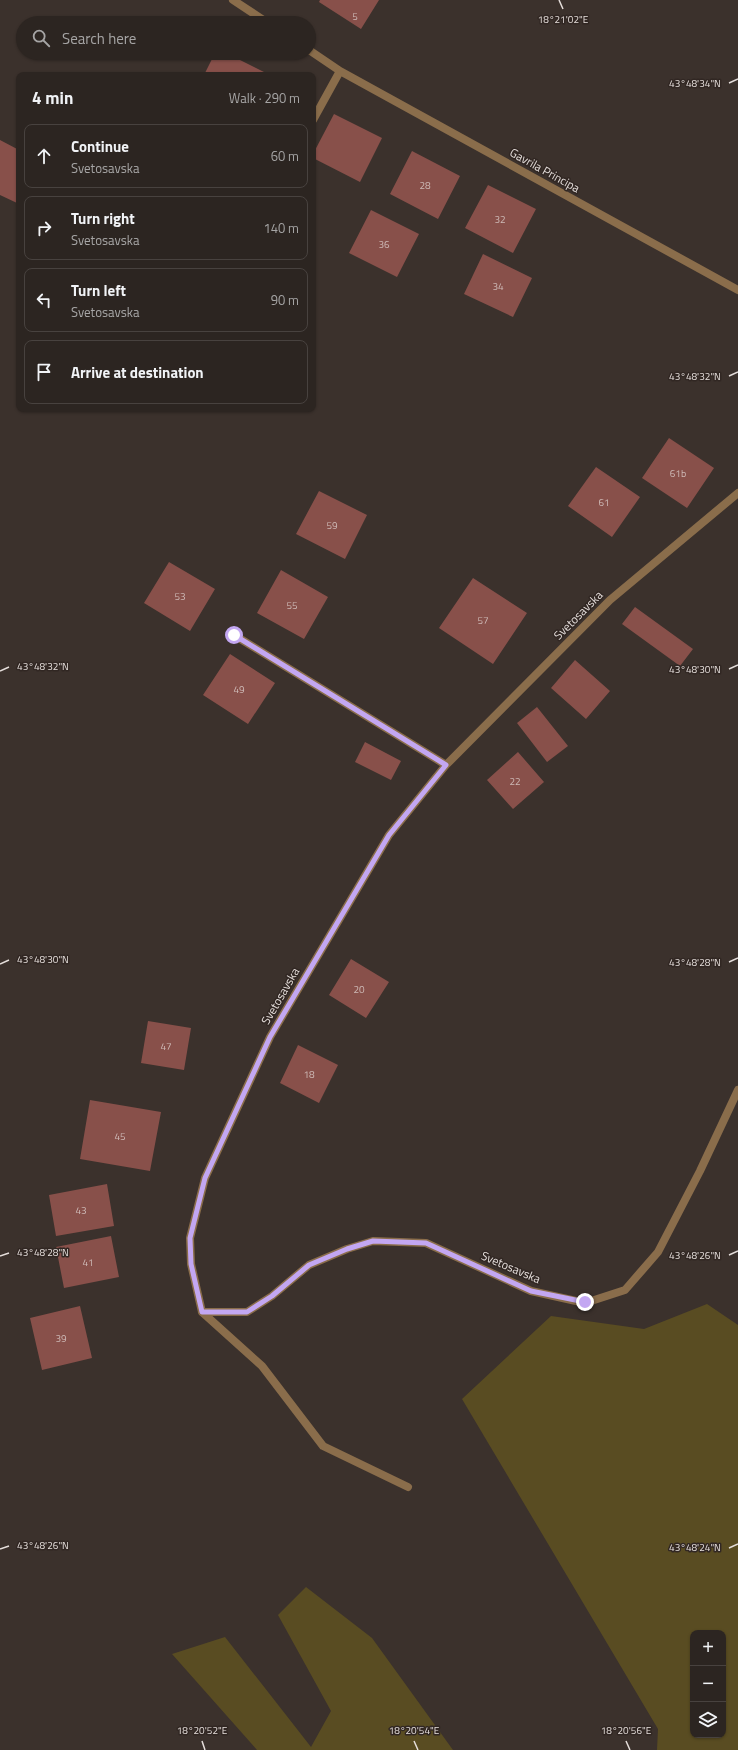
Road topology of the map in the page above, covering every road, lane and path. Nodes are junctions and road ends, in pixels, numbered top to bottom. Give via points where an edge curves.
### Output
1 (233, 0) edge
2 (257, 16) edge
3 (316, 55) edge
4 (340, 71) junction
5 (316, 115) edge
6 (738, 290) edge
7 (738, 493) edge
8 (234, 635) dead end
9 (446, 765) junction
10 (738, 1090) edge
11 (202, 1312) junction
12 (408, 1487) dead end

1 - 2 street
3 - 4 street, Gavrila Principa
4 - 5 street
4 - 6 street, Gavrila Principa
7 - 9 street, Svetosavska via 610,600
8 - 9 street
9 - 11 street, Svetosavska via 389,835 270,1037 205,1178 190,1238 191,1264
10 - 11 street, Svetosavska via 658,1252 625,1290 585,1302 531,1291 426,1243 373,1241 309,1265 272,1296 247,1312
11 - 12 street via 262,1366 323,1446

